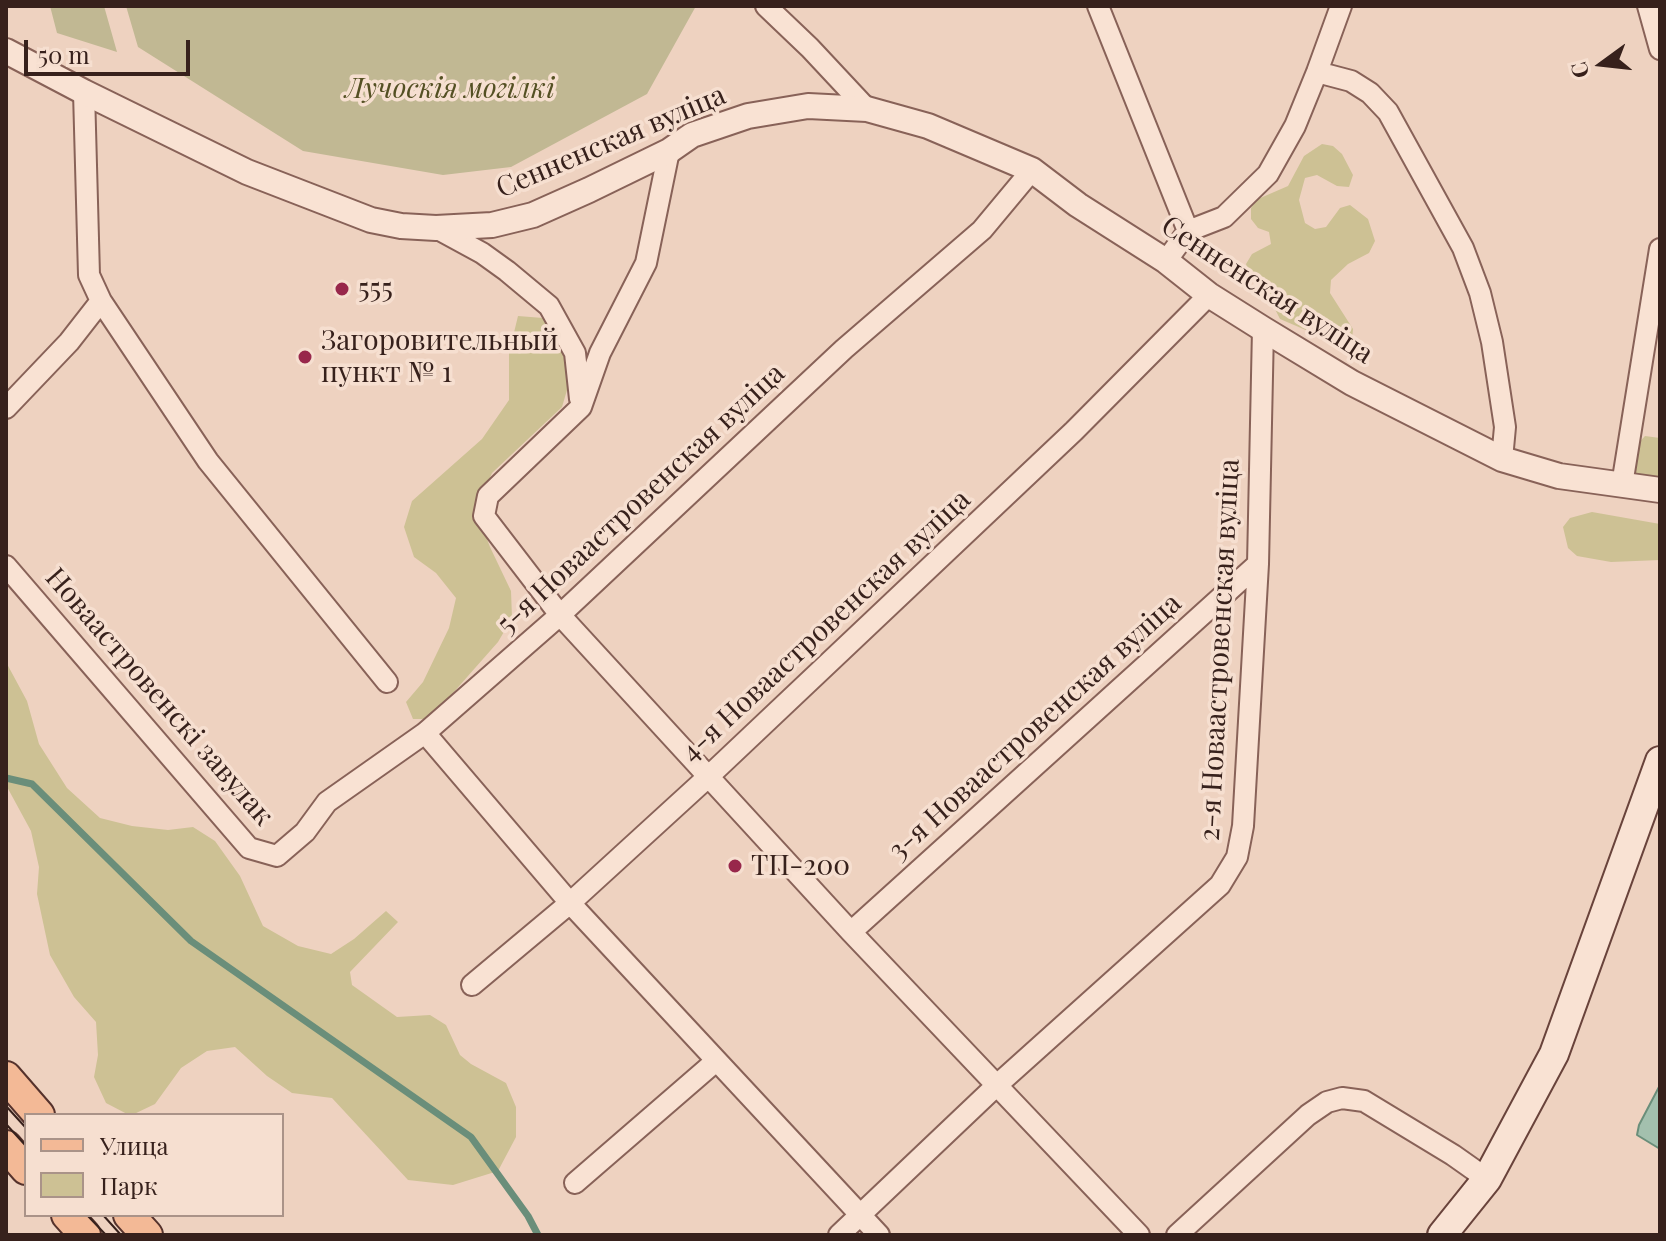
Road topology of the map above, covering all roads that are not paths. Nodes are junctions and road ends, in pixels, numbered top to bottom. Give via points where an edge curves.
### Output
1 (766, 6) edge
2 (1098, 6) edge
3 (1341, 6) edge
4 (1648, 6) edge
5 (1660, 49) edge
6 (6, 51) edge
7 (1317, 72) junction
8 (84, 92) junction
9 (867, 109) junction
10 (669, 151) junction
11 (1032, 170) junction
12 (436, 228) junction
13 (1188, 231) junction
14 (1660, 249) edge
15 (1166, 261) junction
16 (1209, 295) junction
17 (101, 301) junction
18 (1263, 329) junction
19 (581, 407) junction
20 (6, 408) edge
21 (1502, 459) junction
22 (1622, 485) junction
23 (1660, 490) edge
24 (1258, 564) junction
25 (6, 566) edge
26 (560, 615) junction
27 (387, 682) dead end
28 (425, 733) junction
29 (1660, 761) edge
30 (709, 776) junction
31 (277, 856) joint
32 (570, 903) junction
33 (851, 932) junction
34 (472, 985) dead end
35 (716, 1061) junction
36 (6, 1077) edge
37 (996, 1086) junction
38 (37, 1113) edge
39 (6, 1146) edge
40 (24, 1167) edge
41 (1487, 1179) junction
42 (575, 1183) dead end
43 (861, 1214) junction
44 (69, 1217) edge
45 (131, 1217) edge
46 (85, 1235) edge
47 (147, 1235) edge
48 (839, 1235) edge
49 (879, 1235) edge
50 (1139, 1235) edge
51 (1177, 1235) edge
52 (1442, 1235) edge

1 - 9 street
2 - 13 street
3 - 7 street
4 - 5 street
6 - 8 street, Сенненская вуліца
7 - 13 street via 1268,174 1224,217
7 - 21 street via 1351,81 1388,112 1463,248 1492,342 1505,427
8 - 12 street, Сенненская вуліца via 247,172 371,220
8 - 17 street via 89,275
9 - 10 street, Сенненская вуліца via 808,106 748,116 692,135
9 - 11 street, Сенненская вуліца via 928,126
10 - 12 street, Сенненская вуліца via 533,215 492,225
10 - 19 street via 646,263 600,353
11 - 15 street, Сенненская вуліца
11 - 26 street, 5-я Новаастровенская вуліца via 982,230 844,349
12 - 19 street via 482,253 549,306 575,353
13 - 15 street
14 - 22 street
15 - 16 street, Сенненская вуліца
16 - 18 street, Сенненская вуліца
16 - 30 street, 4-я Новаастровенская вуліца via 1074,431
17 - 20 street
17 - 27 street via 208,461
18 - 21 street, Сенненская вуліца via 1352,383
18 - 24 street, 2-я Новаастровенская вуліца
19 - 26 street via 488,496 484,516
21 - 22 street, Сенненская вуліца via 1559,476
22 - 23 street, Сенненская вуліца
24 - 33 street, 3-я Новаастровенская вуліца
24 - 37 street, 2-я Новаастровенская вуліца via 1237,857 1220,885
25 - 31 street, Новаастровенскі завулак via 249,848
26 - 28 street, 5-я Новаастровенская вуліца
26 - 30 street
28 - 31 street, 5-я Новаастровенская вуліца via 327,802 305,832
28 - 32 street
29 - 41 main road via 1554,1054
30 - 32 street, 4-я Новаастровенская вуліца
30 - 33 street
32 - 34 street, 4-я Новаастровенская вуліца
32 - 35 street
33 - 37 street
35 - 42 street
35 - 43 street
36 - 38 main road
37 - 43 street, 2-я Новаастровенская вуліца
37 - 50 street
39 - 40 main road
41 - 51 street via 1364,1101 1342,1098 1308,1115
41 - 52 main road
43 - 48 street, 2-я Новаастровенская вуліца
43 - 49 street
44 - 46 main road
45 - 47 main road

